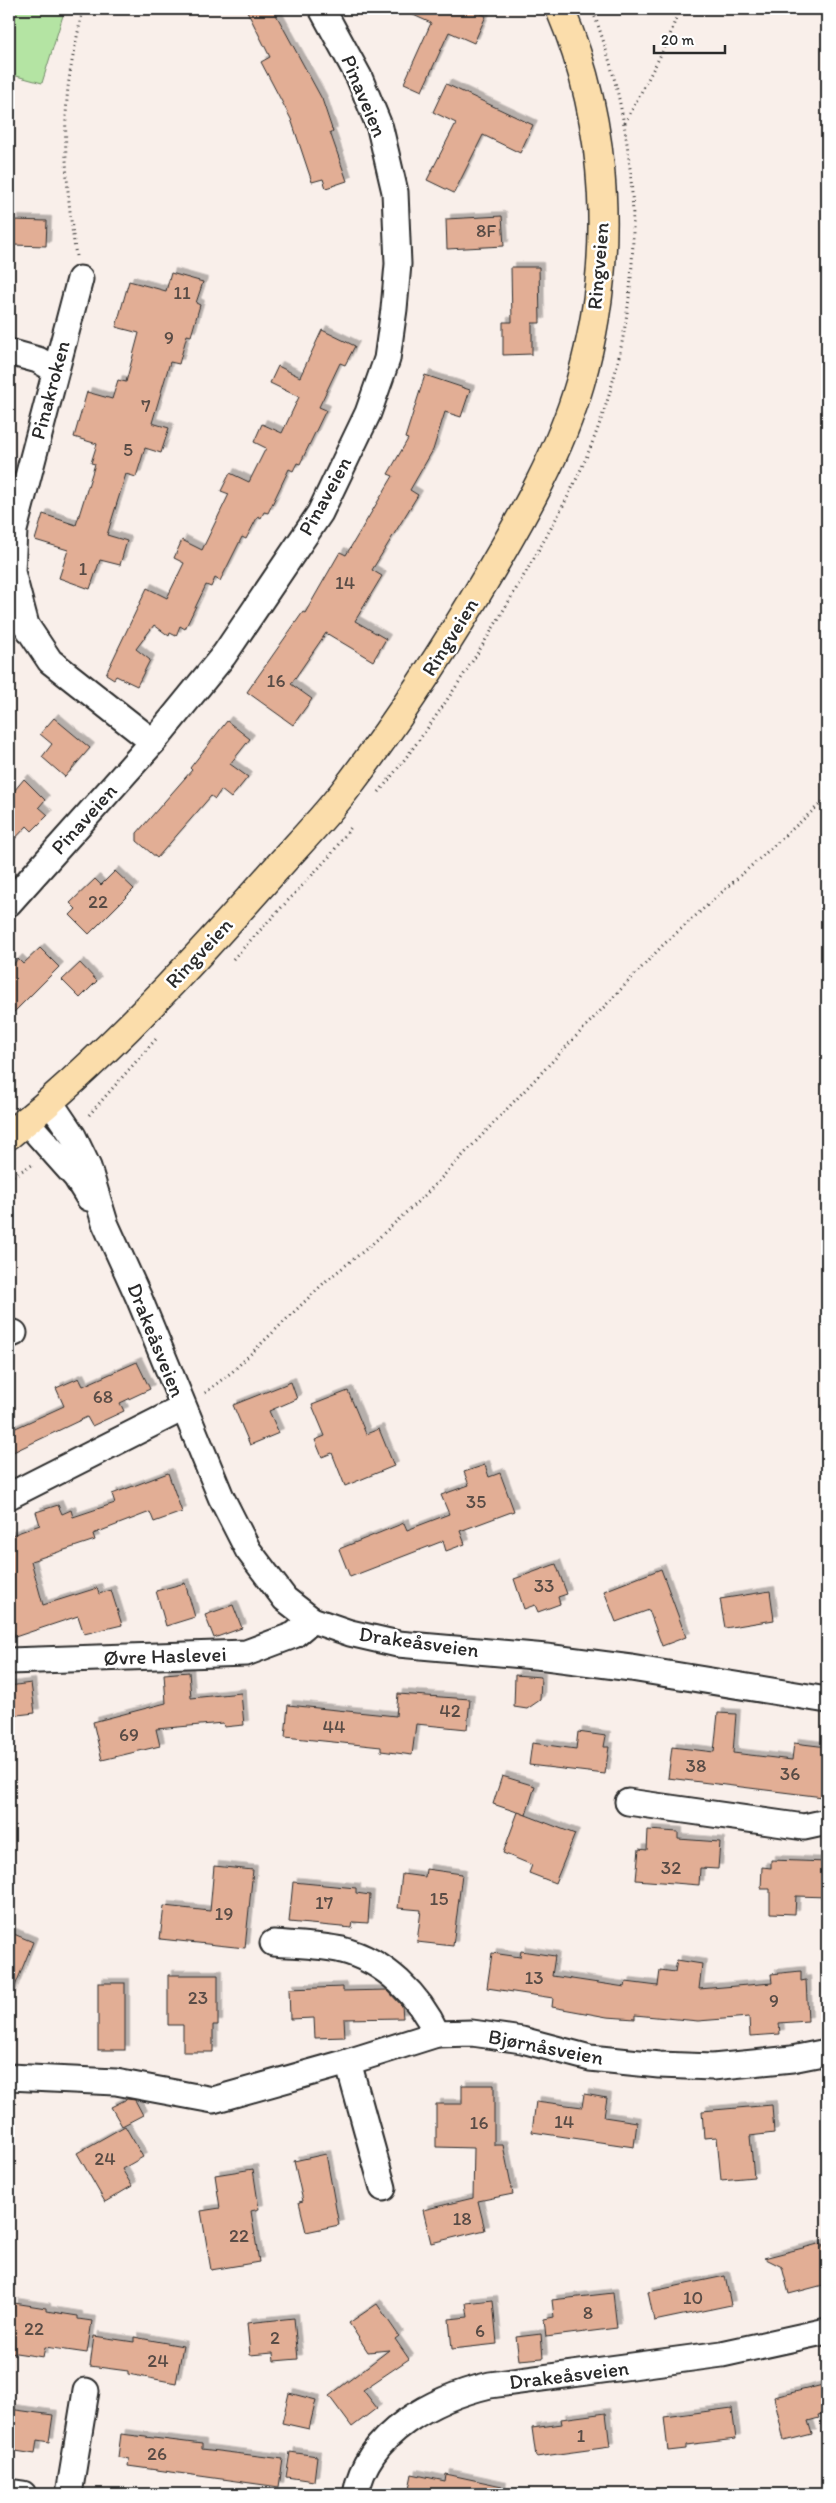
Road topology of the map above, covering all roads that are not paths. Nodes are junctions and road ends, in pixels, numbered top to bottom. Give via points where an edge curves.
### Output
1 (322, 9) edge
2 (560, 9) edge
3 (80, 278) road end
4 (9, 352) edge
5 (54, 369) junction
6 (153, 742) junction
7 (9, 903) edge
8 (50, 1102) junction
9 (17, 1128) edge
10 (106, 1223) junction
11 (183, 1408) junction
12 (9, 1496) edge
13 (312, 1620) junction
14 (9, 1661) edge
15 (827, 1700) edge
16 (628, 1802) dead end
17 (827, 1822) edge
18 (274, 1943) dead end
19 (436, 2034) junction
20 (827, 2052) edge
21 (348, 2062) junction
22 (9, 2077) edge
23 (384, 2188) dead end
24 (827, 2331) edge
25 (86, 2391) dead end
26 (9, 2492) edge
27 (23, 2494) edge
28 (69, 2494) edge
29 (356, 2494) edge

1 - 6 street, Pinaveien via 359,77 380,128 395,192 398,264 387,359 368,414 320,513 224,655
2 - 8 main road, Ringveien via 589,94 597,140 603,217 601,270 592,336 579,386 552,457 468,610 344,791 190,964
3 - 5 street, Pinakroken
4 - 5 street via 38,360
5 - 6 street, Pinakroken via 14,530 12,572 26,625 50,661
6 - 7 street, Pinaveien
8 - 9 main road, Ringveien
8 - 10 street, Drakeåsveien via 73,1136 88,1167
9 - 10 street, Drakeåsveien via 76,1177
10 - 11 street, Drakeåsveien
11 - 12 street
11 - 13 street, Drakeåsveien via 248,1550 285,1599
13 - 14 street, Øvre Haslevei via 294,1635 246,1653
13 - 15 street, Drakeåsveien via 398,1644 593,1663
16 - 17 street via 804,1827
18 - 19 street via 341,1950 366,1959 398,1980 416,1998
19 - 20 street, Bjørnåsveien via 472,2033 522,2040 590,2058 659,2066 713,2067
19 - 21 street, Bjørnåsveien
21 - 22 street, Bjørnåsveien via 213,2100 116,2082
21 - 23 street
24 - 29 street, Drakeåsveien via 722,2354 490,2385 459,2393 423,2410 383,2441 365,2468
25 - 28 street
26 - 27 street

